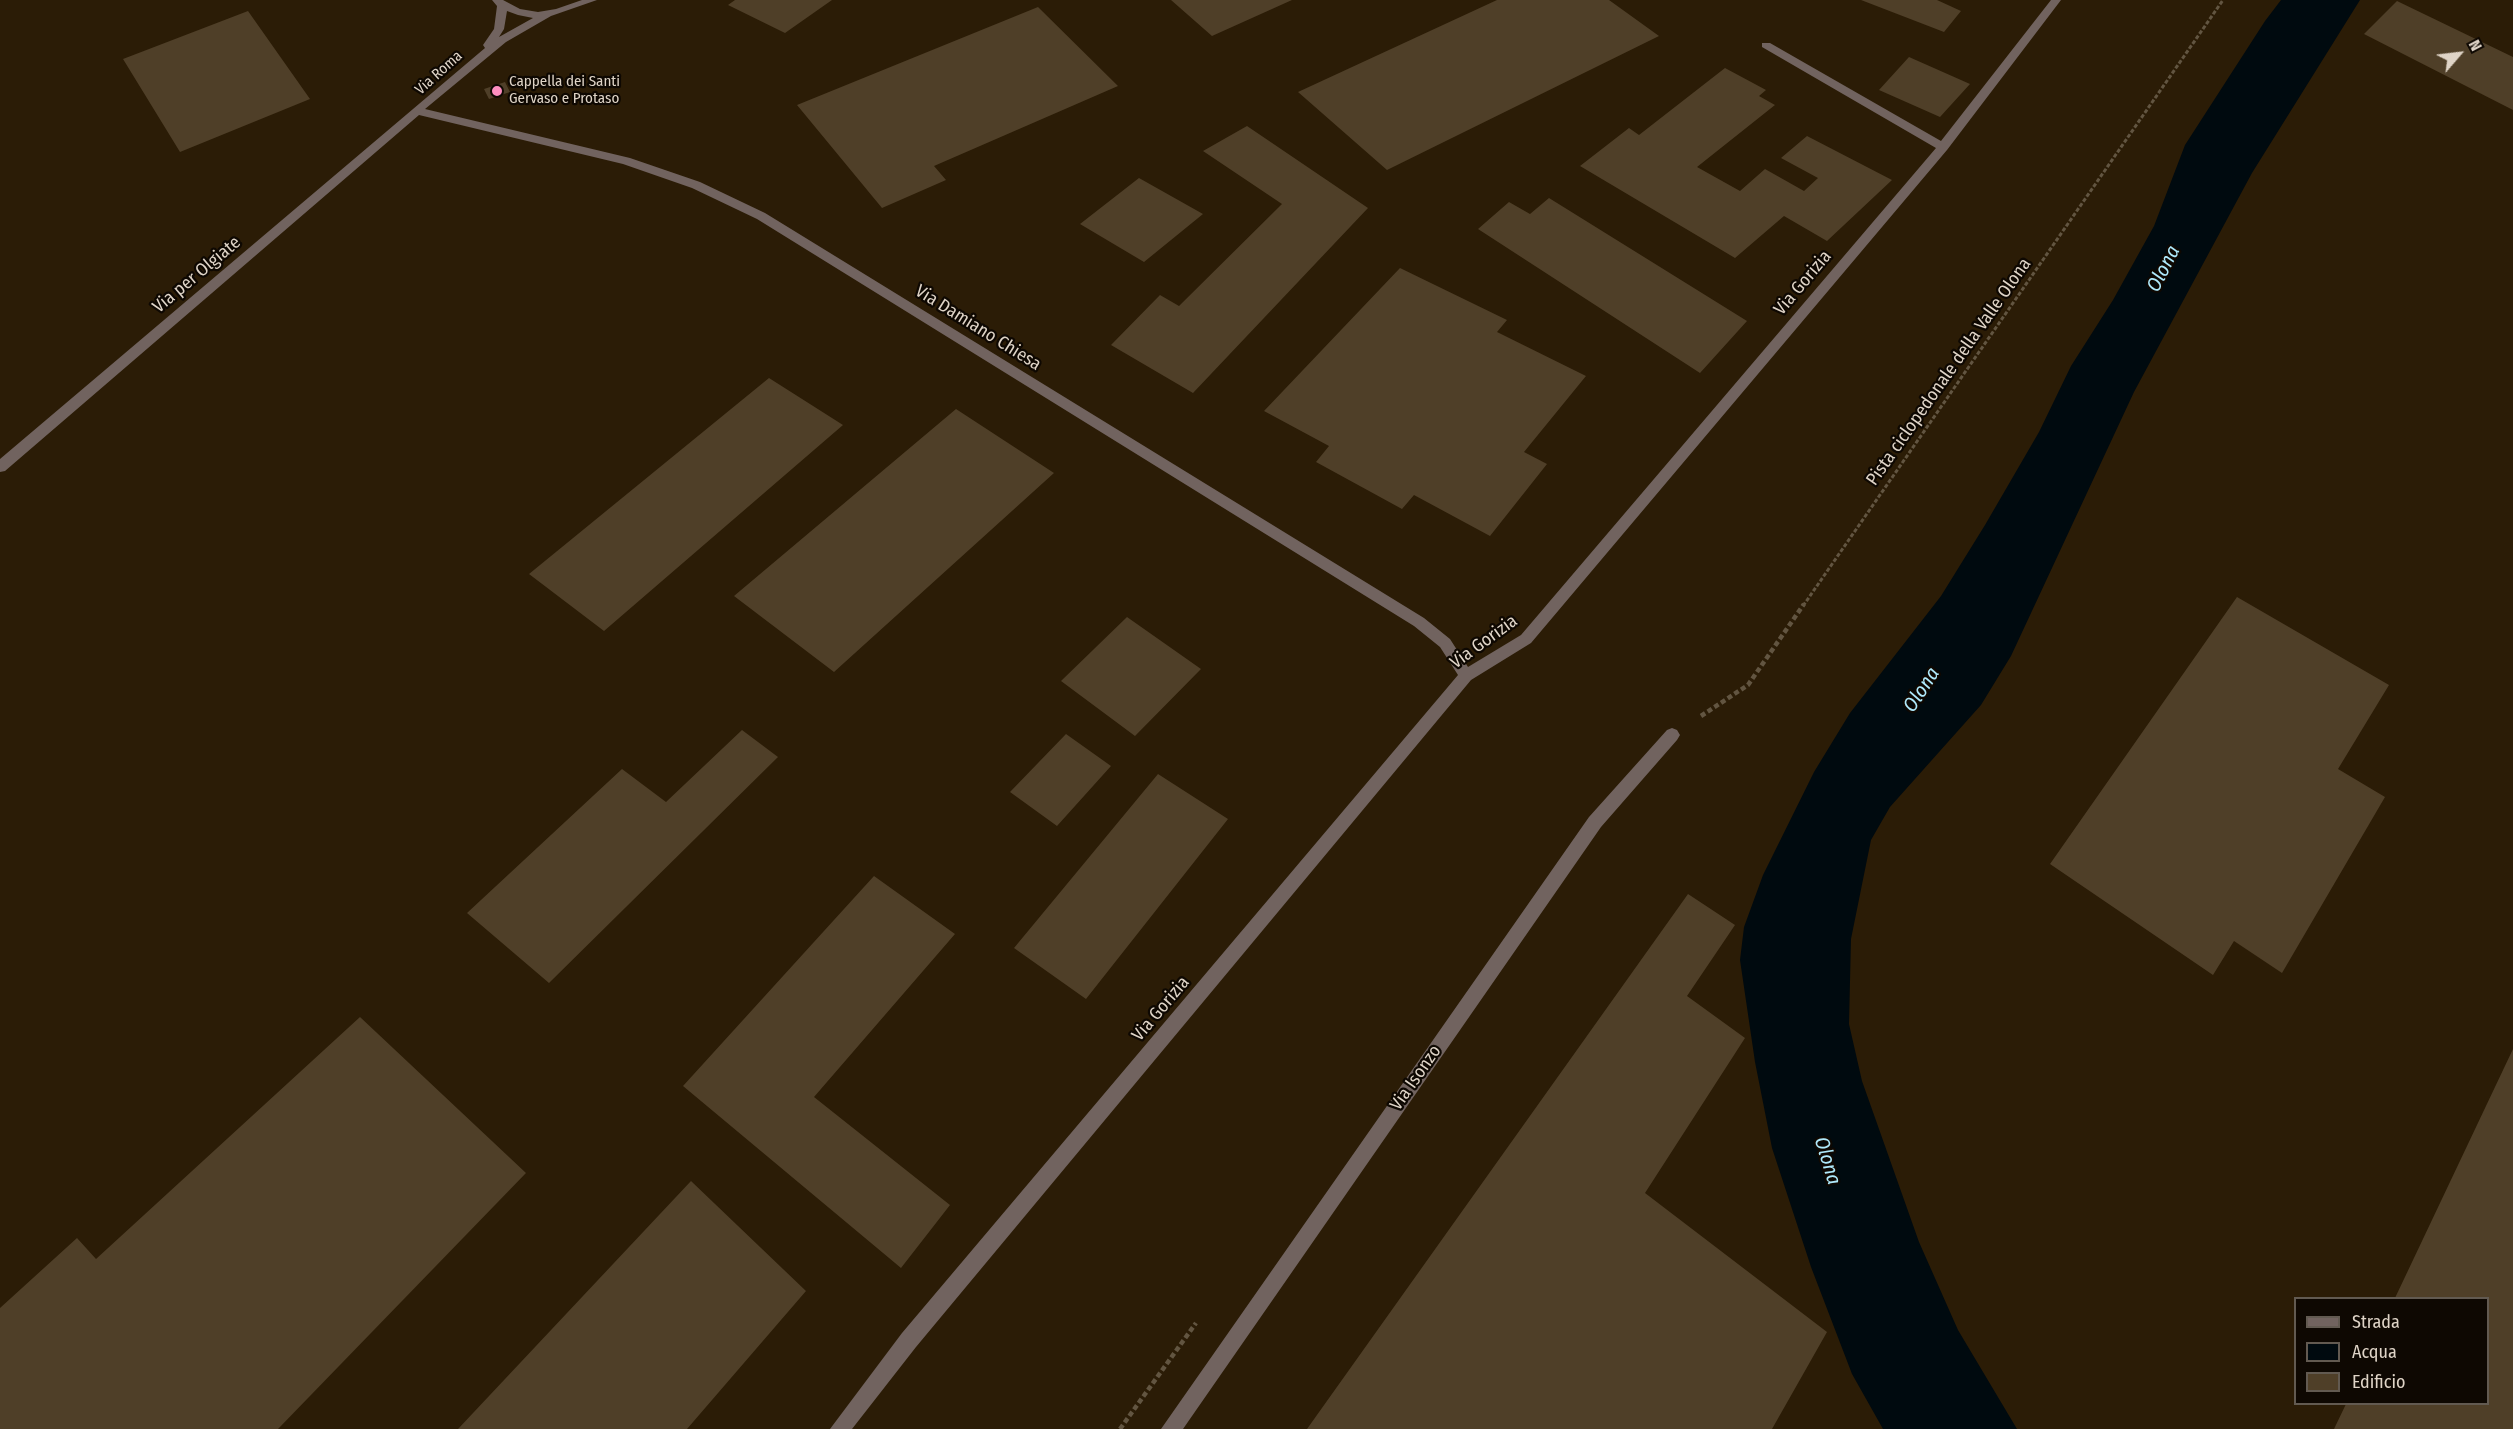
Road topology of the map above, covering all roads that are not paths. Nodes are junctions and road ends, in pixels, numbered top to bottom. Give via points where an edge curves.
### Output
1 (592, 0) edge
2 (2056, 0) edge
3 (500, 3) edge
4 (549, 13) junction
5 (1766, 45) dead end
6 (479, 57) junction
7 (418, 111) junction
8 (1943, 147) junction
9 (0, 467) edge
10 (1466, 676) junction
11 (1672, 735) road end
12 (840, 1429) edge
13 (1171, 1429) edge

1 - 4 street, Via Roma
2 - 8 street, Via Gorizia
3 - 4 street, Via Roma via 518,12
3 - 6 street, Via Roma via 499,29
4 - 6 street, Via Roma
5 - 8 street
6 - 7 street, Via Roma
7 - 9 street, Via per Olgiate
7 - 10 street, Via Damiano Chiesa via 626,161 696,185 761,216 1419,622 1445,643
8 - 10 street, Via Gorizia via 1526,639
10 - 12 street, Via Gorizia via 909,1340
11 - 13 street, Via Isonzo via 1595,822

